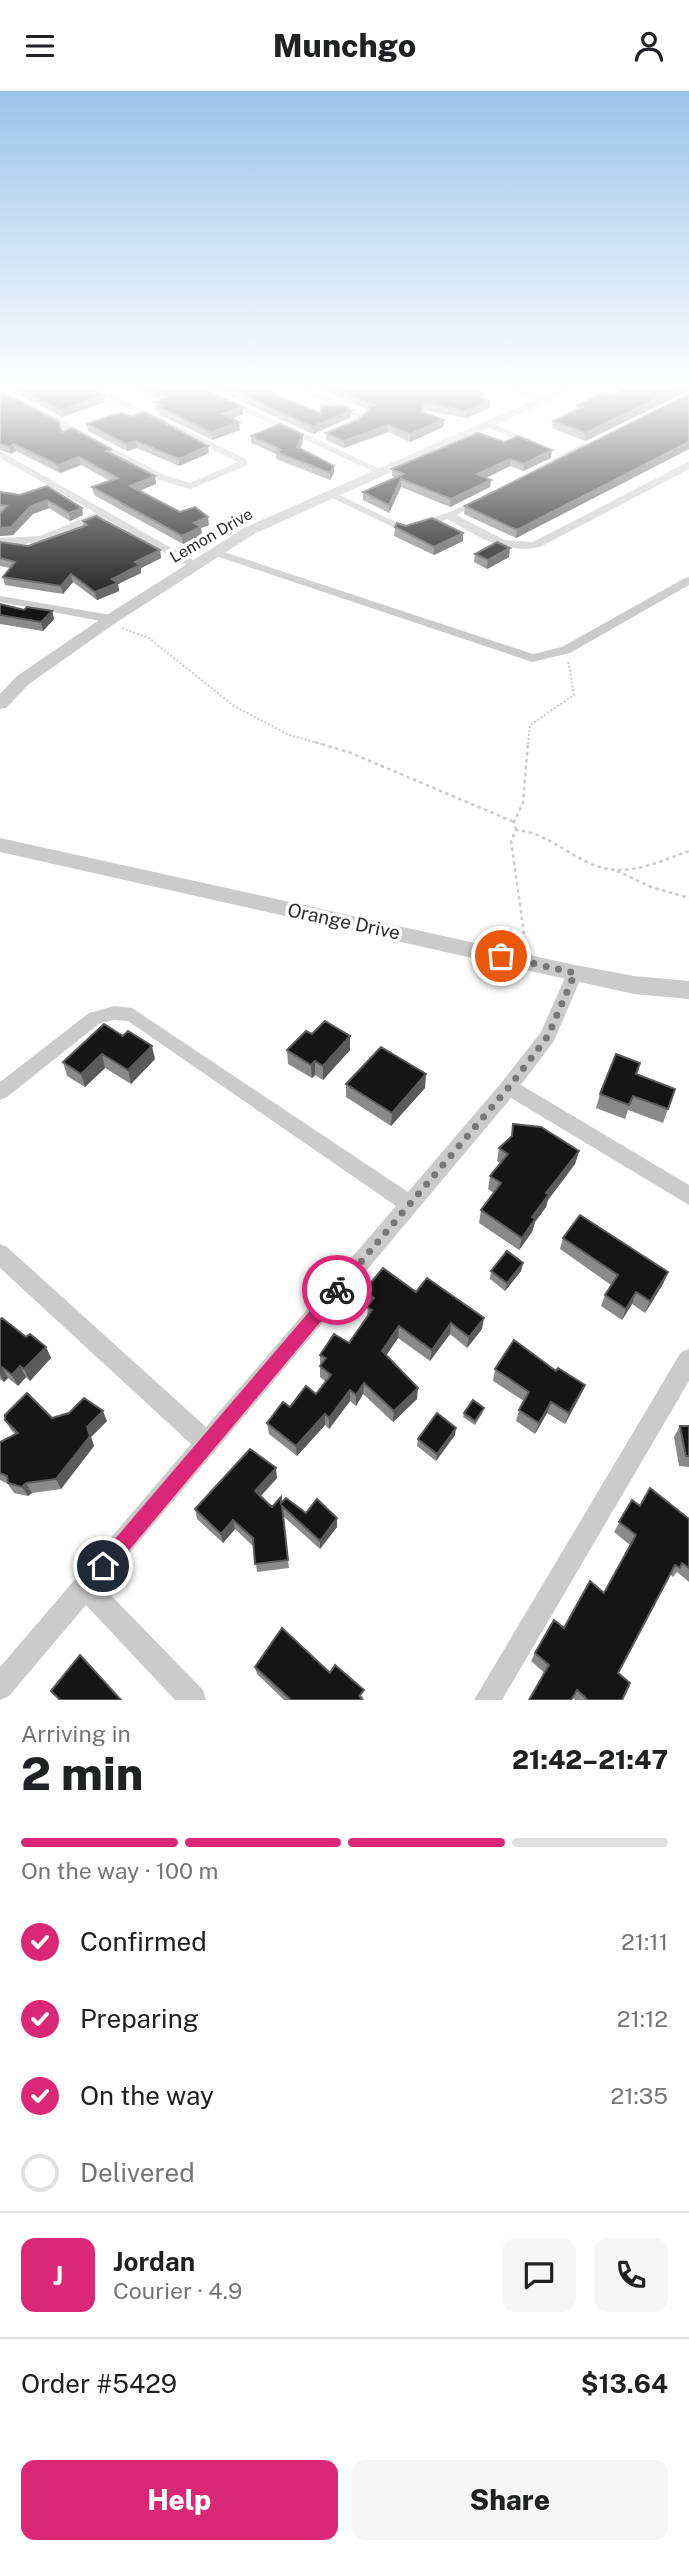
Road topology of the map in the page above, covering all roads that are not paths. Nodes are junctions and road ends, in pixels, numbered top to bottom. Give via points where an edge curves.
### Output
1 (10, 460) edge
2 (128, 460) edge
3 (241, 460) edge
4 (356, 460) edge
5 (409, 460) edge
6 (556, 460) edge
7 (688, 467) edge
8 (382, 472) junction
9 (55, 488) junction
10 (42, 491) edge
11 (331, 495) junction
12 (103, 515) junction
13 (448, 515) junction
14 (0, 541) edge
15 (214, 552) junction
16 (194, 565) junction
17 (689, 580) edge
18 (0, 599) edge
19 (108, 621) junction
20 (0, 704) edge
21 (0, 845) edge
22 (575, 973) junction
23 (689, 990) edge
24 (509, 1087) junction
25 (0, 1092) edge
26 (689, 1196) edge
27 (410, 1204) junction
28 (0, 1254) edge
29 (689, 1360) edge
30 (208, 1444) junction
31 (86, 1587) junction
32 (0, 1687) edge
33 (193, 1700) edge
34 (487, 1700) edge

1 - 9 street
2 - 3 street via 190,486 243,465
4 - 8 street
5 - 8 street, Lemon Drive
6 - 13 street
7 - 13 street via 536,545 505,544
8 - 11 street, Lemon Drive
9 - 10 street
9 - 12 street
11 - 13 street via 405,529
11 - 15 street, Lemon Drive via 249,531
12 - 14 street via 47,539
12 - 16 street
15 - 16 street, Lemon Drive
15 - 17 street via 532,659 566,650
16 - 19 street, Lemon Drive
18 - 19 street
19 - 20 street, Lemon Drive via 23,680
21 - 22 street, Orange Drive
22 - 23 street, Orange Drive
22 - 24 street via 548,1036
24 - 26 street
24 - 27 street
25 - 27 street via 95,1018 132,1015
27 - 30 street
28 - 30 street
29 - 34 street
30 - 31 street
31 - 32 street
31 - 33 street

